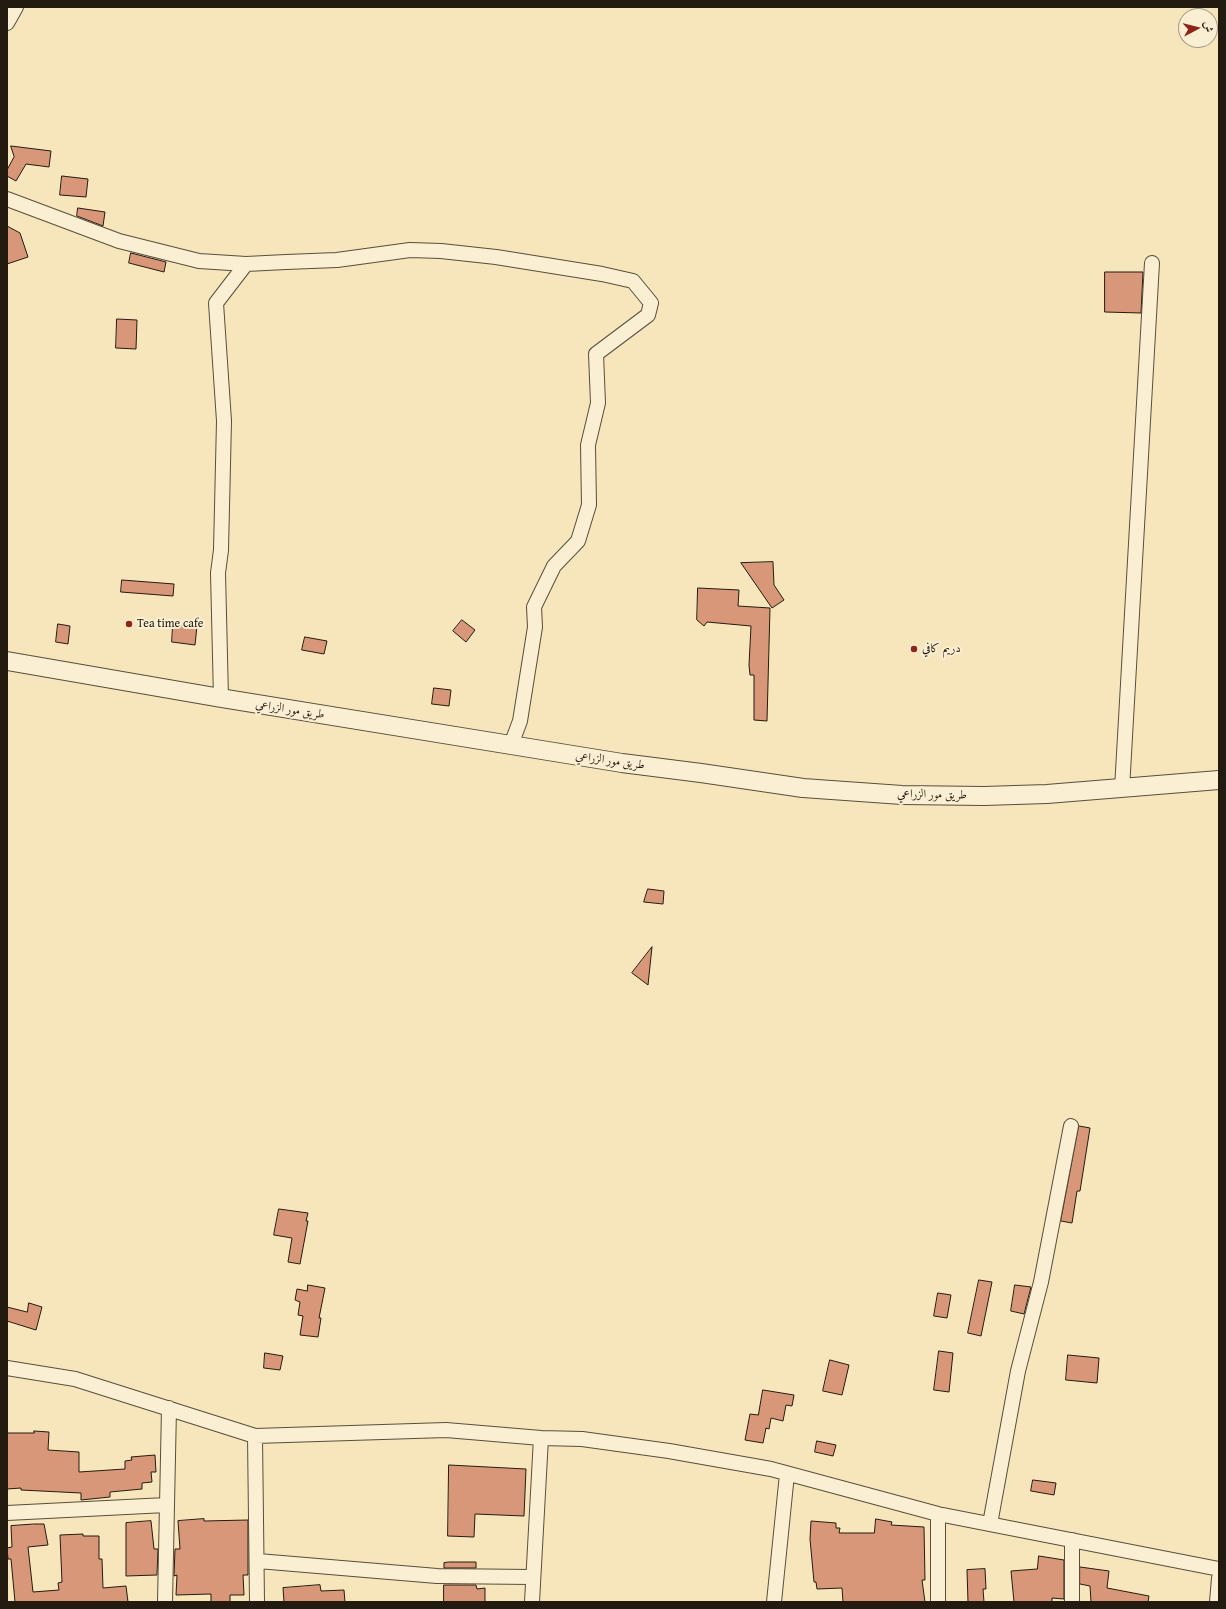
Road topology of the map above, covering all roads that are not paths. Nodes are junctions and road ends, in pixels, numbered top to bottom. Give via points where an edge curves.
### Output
1 (16, 7) edge
2 (7, 22) edge
3 (7, 199) edge
4 (1152, 263) dead end
5 (246, 264) junction
6 (7, 661) edge
7 (221, 698) junction
8 (511, 745) junction
9 (1219, 780) edge
10 (1122, 789) junction
11 (1071, 1126) dead end
12 (7, 1368) edge
13 (169, 1408) junction
14 (255, 1436) junction
15 (541, 1438) junction
16 (787, 1474) junction
17 (166, 1505) junction
18 (7, 1513) edge
19 (938, 1514) junction
20 (990, 1524) junction
21 (1072, 1540) junction
22 (258, 1561) junction
23 (1219, 1569) edge
24 (532, 1577) junction
25 (1219, 1578) edge
26 (165, 1602) edge
27 (257, 1602) edge
28 (532, 1602) edge
29 (774, 1602) edge
30 (938, 1602) edge
31 (1072, 1602) edge
32 (1217, 1602) edge

1 - 2 street
3 - 5 street via 152,251 200,262
4 - 10 street
5 - 7 street via 216,303 224,421 221,550 218,573
5 - 8 street via 337,260 410,250 441,251 496,257 633,281 651,303 648,316 596,354 598,403 588,445 589,505 578,541 554,566 534,607 535,627 520,721
6 - 7 street, طريق مور الزراعي
7 - 8 street, طريق مور الزراعي
8 - 10 street, طريق مور الزراعي via 803,788 902,795 984,796
9 - 10 street, طريق مور الزراعي
11 - 20 street via 1041,1282 1018,1371
12 - 13 street via 75,1379
13 - 14 street
13 - 17 street
14 - 15 street via 446,1430
14 - 22 street
15 - 16 street via 582,1439 669,1451
15 - 24 street
16 - 19 street
16 - 29 street
17 - 18 street
17 - 26 street
19 - 20 street
19 - 30 street
20 - 21 street
21 - 23 street
21 - 31 street
22 - 24 street via 437,1576
22 - 27 street
24 - 28 street
25 - 32 street

